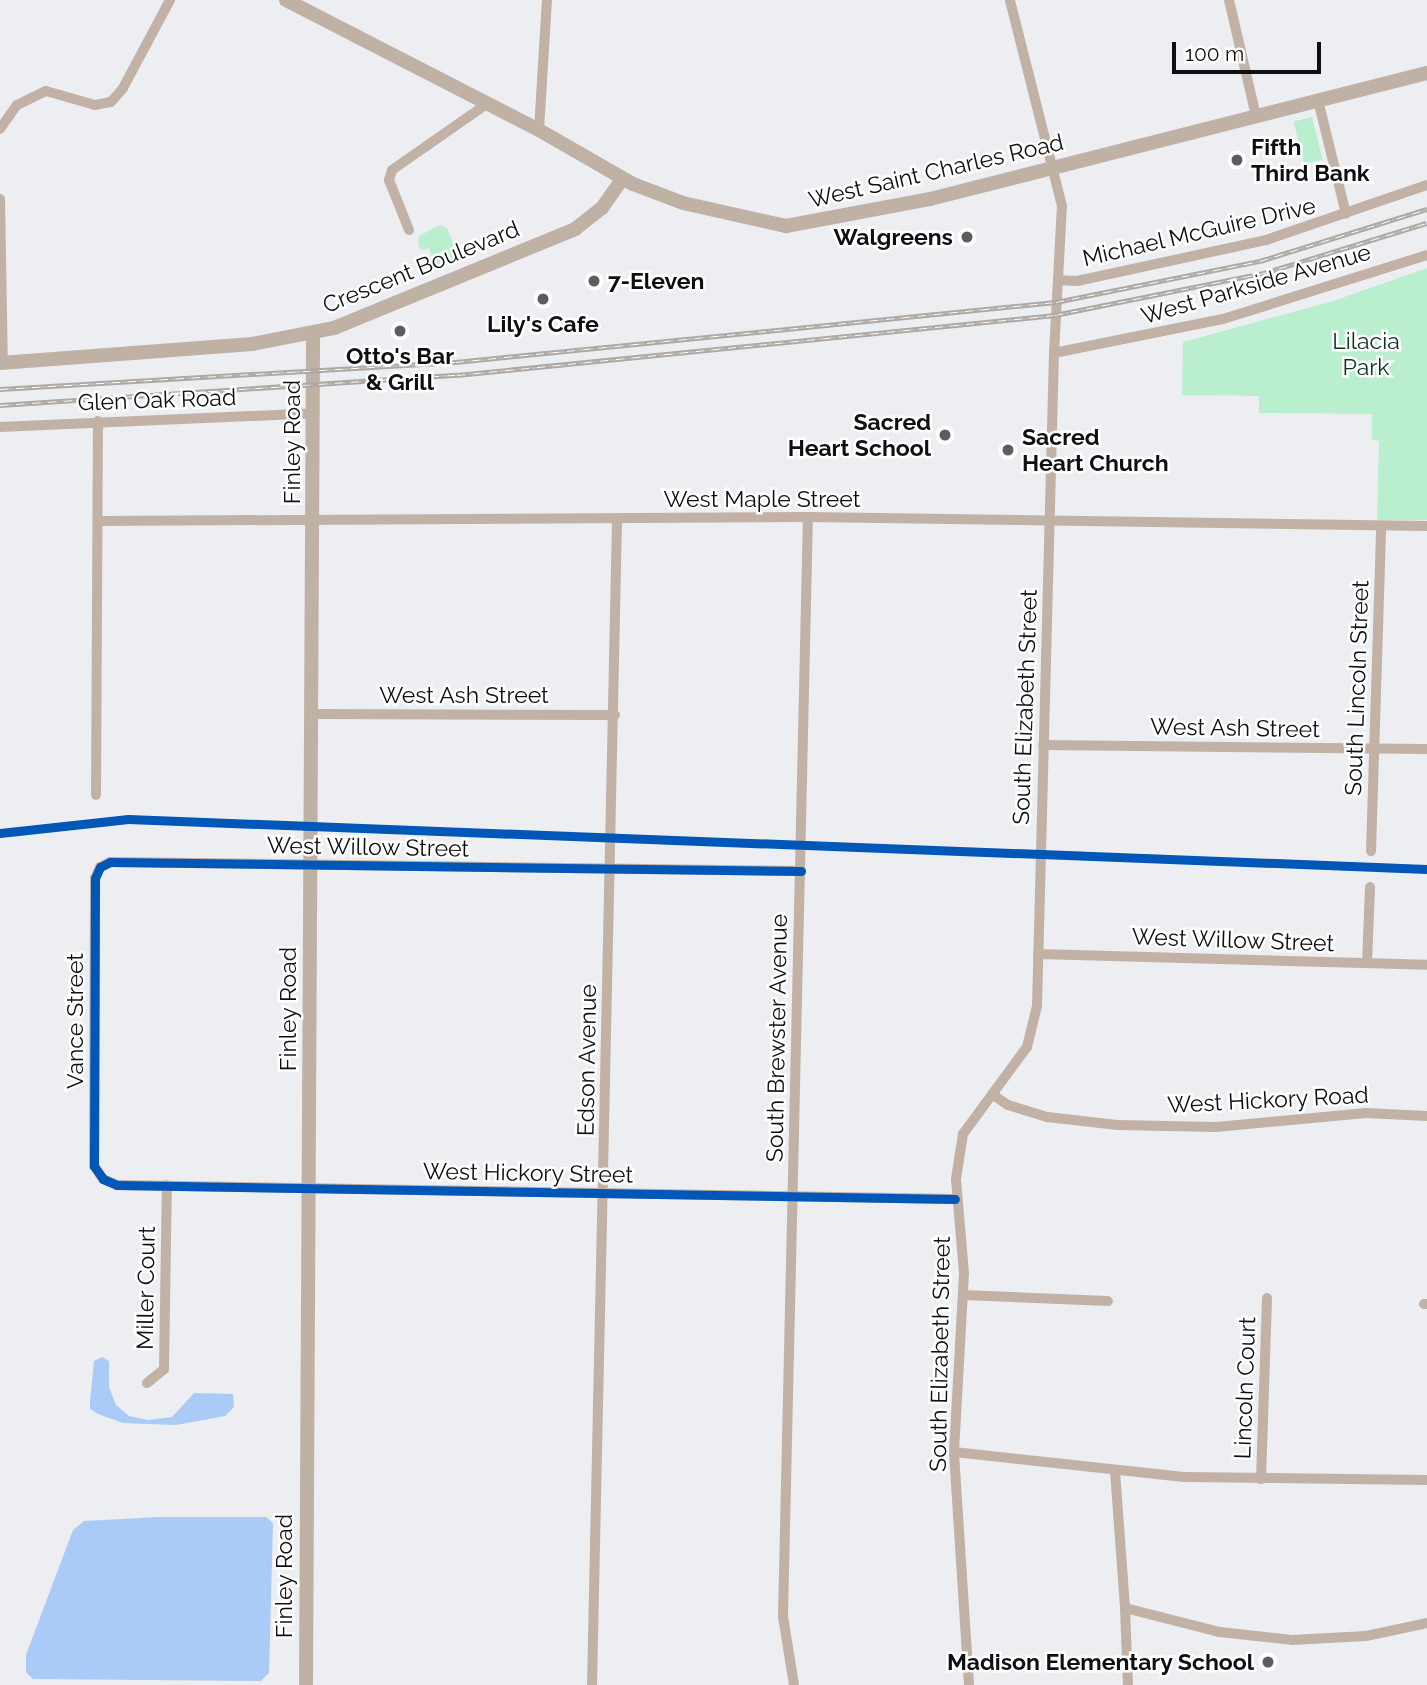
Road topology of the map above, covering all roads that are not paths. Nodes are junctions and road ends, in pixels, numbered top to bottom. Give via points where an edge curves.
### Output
1 (170, 0) edge
2 (286, 0) edge
3 (547, 0) edge
4 (1010, 0) edge
5 (1229, 0) edge
6 (1427, 73) edge
7 (1318, 100) junction
8 (488, 103) junction
9 (1256, 116) junction
10 (0, 129) edge
11 (539, 130) junction
12 (1055, 167) junction
13 (622, 179) junction
14 (1427, 185) edge
15 (0, 199) edge
16 (1346, 214) junction
17 (409, 230) dead end
18 (1427, 254) edge
19 (1058, 280) junction
20 (313, 333) junction
21 (1054, 354) junction
22 (1, 363) edge
23 (315, 413) junction
24 (98, 421) junction
25 (0, 427) edge
26 (808, 517) junction
27 (617, 519) junction
28 (1049, 520) junction
29 (98, 521) junction
30 (315, 521) junction
31 (1381, 526) junction
32 (1427, 527) edge
33 (313, 714) junction
34 (615, 715) junction
35 (1043, 745) junction
36 (1374, 749) junction
37 (1427, 749) edge
38 (96, 795) dead end
39 (1371, 852) dead end
40 (104, 864) joint
41 (311, 866) junction
42 (611, 869) junction
43 (801, 871) junction
44 (1370, 887) dead end
45 (1038, 954) junction
46 (1367, 963) junction
47 (1427, 965) edge
48 (992, 1094) junction
49 (1427, 1116) edge
50 (103, 1179) joint
51 (167, 1185) junction
52 (310, 1188) junction
53 (603, 1194) junction
54 (792, 1197) junction
55 (955, 1199) junction
56 (963, 1296) junction
57 (1267, 1298) dead end
58 (1108, 1301) dead end
59 (147, 1383) dead end
60 (954, 1452) junction
61 (1115, 1471) junction
62 (1261, 1479) junction
63 (1427, 1479) edge
64 (1125, 1608) junction
65 (1427, 1623) edge
66 (306, 1685) edge
67 (592, 1685) edge
68 (794, 1685) edge
69 (970, 1685) edge
70 (1128, 1685) edge

1 - 10 street via 111,102 95,105 46,91 17,104
2 - 8 main road, West Saint Charles Road
3 - 11 street
4 - 12 street, South Elizabeth Street via 1015,33
5 - 9 street
6 - 7 main road, West Saint Charles Road
7 - 9 main road, West Saint Charles Road
7 - 16 street
8 - 11 main road, West Saint Charles Road
8 - 17 street via 392,170 390,180
9 - 12 main road, West Saint Charles Road
11 - 13 main road, West Saint Charles Road
12 - 13 main road, West Saint Charles Road via 797,226 683,203
12 - 19 street, South Elizabeth Street via 1062,205
13 - 20 main road, Crescent Boulevard via 602,208 575,229 384,310
14 - 16 street, Michael McGuire Drive
15 - 22 street
16 - 19 street, Michael McGuire Drive via 1232,248 1077,281
18 - 21 street, West Parkside Avenue via 1223,319
19 - 21 street, South Elizabeth Street
20 - 22 main road, Crescent Boulevard via 252,344
20 - 23 main road, Finley Road
21 - 28 street, South Elizabeth Street
23 - 24 street, Glen Oak Road
23 - 30 main road, Finley Road
24 - 25 street, Glen Oak Road
24 - 29 street
26 - 27 street, West Maple Street
26 - 28 street, West Maple Street
26 - 43 street, South Brewster Avenue
27 - 30 street, West Maple Street
27 - 34 street, Edson Avenue
28 - 31 street, West Maple Street
28 - 35 street, South Elizabeth Street
29 - 30 street, West Maple Street
29 - 38 street
30 - 33 main road, Finley Road
31 - 32 street, West Maple Street
31 - 36 street, South Lincoln Street
33 - 34 street, West Ash Street
33 - 41 main road, Finley Road
34 - 42 street, Edson Avenue
35 - 36 street, West Ash Street
35 - 45 street, South Elizabeth Street
36 - 37 street, West Ash Street
36 - 39 street, South Lincoln Street
40 - 41 street, West Willow Street via 123,859
40 - 50 street, Vance Street via 95,878 93,1144 94,1166
41 - 42 street, West Willow Street
41 - 52 main road, Finley Road
42 - 43 street, West Willow Street
42 - 53 street, Edson Avenue
43 - 54 street, South Brewster Avenue
44 - 46 street
45 - 46 street, West Willow Street
45 - 48 street, South Elizabeth Street via 1034,1026 1027,1047
46 - 47 street, West Willow Street
48 - 49 street, West Hickory Road via 1008,1105 1047,1117 1118,1125 1216,1127 1366,1113
48 - 55 street, South Elizabeth Street via 963,1134
50 - 51 street, West Hickory Street via 117,1185
51 - 52 street, West Hickory Street
51 - 59 street, Miller Court via 164,1369
52 - 53 street, West Hickory Street
52 - 66 main road, Finley Road
53 - 54 street, West Hickory Street
53 - 67 street, Edson Avenue
54 - 55 street, West Hickory Street
54 - 68 street, South Brewster Avenue via 783,1616
55 - 56 street, South Elizabeth Street via 962,1227
56 - 58 street
56 - 60 street, South Elizabeth Street
57 - 62 street, Lincoln Court
60 - 61 street
60 - 69 street, South Elizabeth Street
61 - 62 street
61 - 64 street
62 - 63 street
64 - 65 street via 1220,1632 1292,1640 1366,1636
64 - 70 street

